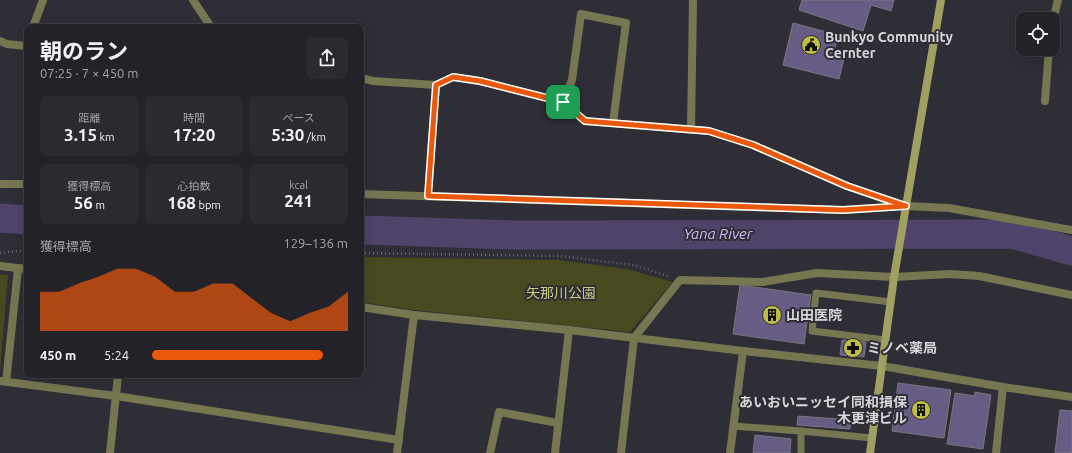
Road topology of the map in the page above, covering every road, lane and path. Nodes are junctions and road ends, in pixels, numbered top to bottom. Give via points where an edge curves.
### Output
1 (43, 0) edge
2 (193, 0) edge
3 (693, 0) edge
4 (941, 0) edge
5 (1058, 0) edge
6 (1055, 12) edge
7 (34, 24) edge
8 (209, 24) edge
9 (0, 41) edge
10 (24, 45) edge
11 (1048, 56) edge
12 (364, 79) edge
13 (436, 85) junction
14 (1045, 101) dead end
15 (563, 102) junction
16 (612, 123) junction
17 (691, 130) junction
18 (0, 184) edge
19 (24, 184) edge
20 (364, 194) edge
21 (428, 196) junction
22 (906, 206) junction
23 (1072, 230) edge
24 (24, 250) edge
25 (0, 253) edge
26 (364, 253) edge
27 (0, 266) edge
28 (18, 269) junction
29 (24, 269) edge
30 (894, 277) junction
31 (680, 280) junction
32 (1072, 295) edge
33 (891, 302) junction
34 (364, 307) edge
35 (414, 315) junction
36 (569, 330) junction
37 (634, 338) junction
38 (886, 340) junction
39 (743, 351) junction
40 (882, 366) junction
41 (118, 378) edge
42 (3, 382) edge
43 (1003, 387) junction
44 (116, 396) junction
45 (1072, 397) edge
46 (558, 423) junction
47 (733, 426) junction
48 (801, 431) junction
49 (872, 438) junction
50 (399, 440) junction
51 (110, 453) edge
52 (397, 453) edge
53 (490, 453) edge
54 (555, 453) edge
55 (621, 453) edge
56 (730, 453) edge
57 (801, 453) edge
58 (870, 453) edge
59 (996, 453) edge

1 - 7 street
2 - 8 street
3 - 17 street
4 - 22 street
5 - 6 street
9 - 10 street
11 - 14 street
12 - 13 street
13 - 15 street via 453,77 480,81
13 - 21 street
15 - 16 street via 585,121
15 - 16 street via 572,80 581,14 626,23
16 - 17 street
17 - 22 street via 709,131 753,145 847,186
18 - 19 street
20 - 21 street
21 - 22 street via 843,210
22 - 23 street via 949,208
22 - 30 street
24 - 25 path
26 - 31 path via 560,256 634,265
27 - 28 street
28 - 29 street
28 - 42 street
30 - 31 street via 817,273 762,282
30 - 32 street via 950,274 979,276
30 - 33 street
31 - 37 street
33 - 38 street
33 - 38 lane via 816,293 812,331
34 - 35 street
35 - 36 street
35 - 50 street
36 - 37 street
36 - 46 street
37 - 39 street
37 - 55 street
38 - 40 street
39 - 40 street
39 - 47 street
40 - 43 street
40 - 49 street
41 - 44 street
42 - 44 street
43 - 45 street
43 - 59 street
44 - 50 street
44 - 51 street
46 - 53 street via 499,412
46 - 54 street
47 - 48 lane
47 - 56 street
48 - 49 lane
48 - 57 lane
49 - 58 street
50 - 52 street

